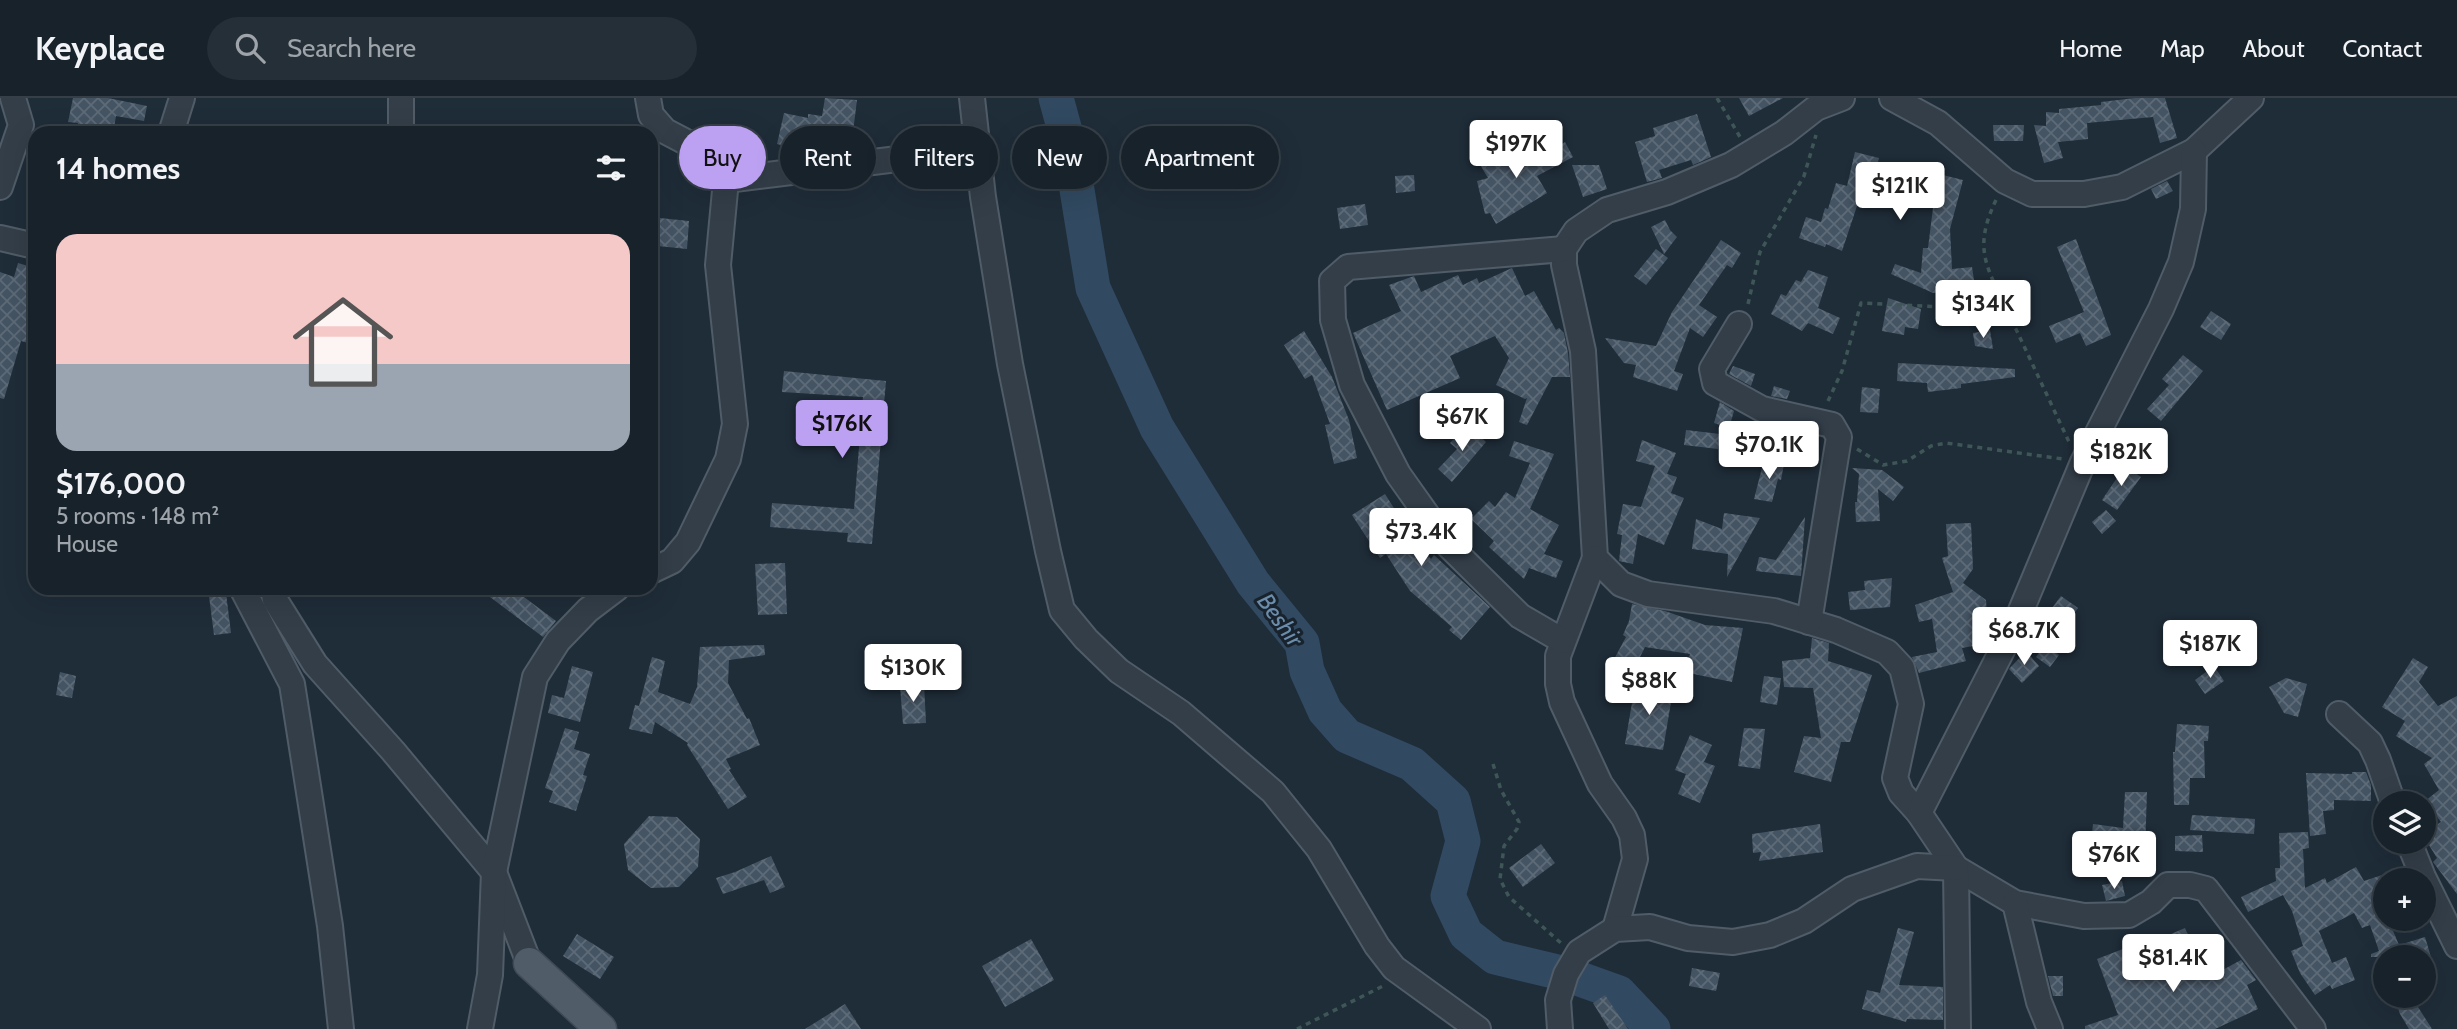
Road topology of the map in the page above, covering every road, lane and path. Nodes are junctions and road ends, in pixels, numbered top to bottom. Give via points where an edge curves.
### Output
1 (14, 98) edge
2 (182, 98) edge
3 (401, 98) edge
4 (648, 98) edge
5 (972, 98) edge
6 (1717, 98) edge
7 (1842, 98) edge
8 (1892, 98) edge
9 (2251, 98) edge
10 (1816, 108) junction
11 (173, 126) edge
12 (401, 126) edge
13 (976, 126) edge
14 (679, 139) edge
15 (2194, 151) junction
16 (1751, 153) junction
17 (890, 160) edge
18 (766, 175) edge
19 (2005, 181) junction
20 (0, 187) edge
21 (725, 189) edge
22 (982, 189) edge
23 (0, 238) edge
24 (28, 244) edge
25 (1564, 249) junction
26 (2007, 310) junction
27 (1739, 324) joint
28 (1818, 422) junction
29 (1839, 438) junction
30 (2083, 462) junction
31 (1595, 558) junction
32 (658, 568) edge
33 (246, 595) edge
34 (274, 595) edge
35 (608, 595) edge
36 (1809, 622) junction
37 (1563, 641) junction
38 (2339, 714) dead end
39 (1493, 764) dead end
40 (2389, 791) edge
41 (1919, 813) junction
42 (2414, 854) edge
43 (1956, 868) junction
44 (494, 872) junction
45 (2015, 903) junction
46 (1615, 929) junction
47 (2457, 946) edge
48 (1577, 956) junction
49 (529, 963) joint
50 (1404, 976) junction
51 (341, 1029) edge
52 (480, 1029) edge
53 (601, 1029) edge
54 (1297, 1029) edge
55 (1478, 1029) edge
56 (1560, 1029) edge
57 (1958, 1029) edge
58 (2050, 1029) edge
59 (2313, 1029) edge

1 - 20 street via 21,125
2 - 11 street
3 - 12 street
4 - 14 street via 651,115
5 - 13 street
6 - 16 path
7 - 10 street
8 - 19 street via 1938,123
9 - 15 street
10 - 16 street
10 - 27 path via 1816,139 1804,176 1760,252
15 - 19 street via 2122,187 2084,194 2032,194
15 - 30 street via 2193,209 2181,262
16 - 25 street via 1667,192 1607,210 1576,231
17 - 18 street
19 - 26 path via 1988,216 1982,249
21 - 32 street via 718,265 734,424 728,459 688,541 673,561
22 - 50 street via 1010,364 1062,610 1119,671 1181,713 1273,792 1319,849 1377,946
23 - 24 street
25 - 31 street via 1583,351
25 - 37 street via 1348,267 1332,281 1333,320 1352,384 1398,474 1449,547 1520,616
26 - 28 path via 1861,303 1842,371
26 - 30 path via 2068,442
27 - 28 street via 1712,369 1715,383 1762,409
28 - 29 street via 1832,425
29 - 30 path via 1883,465 1907,461 1931,446 1946,443
29 - 36 street
30 - 41 street via 2015,625
31 - 36 street via 1621,584 1648,594 1774,611
31 - 37 street
33 - 51 street via 292,684 330,926
34 - 44 street via 315,664
35 - 44 street via 558,640 536,677
36 - 41 street via 1887,652 1902,668 1911,704 1895,778 1901,793
37 - 46 street via 1557,665 1562,702 1600,784 1632,835 1635,859
38 - 40 street via 2370,743
39 - 48 path via 1519,822 1504,846 1500,879 1509,897
41 - 43 street
42 - 47 street
43 - 45 street
43 - 46 street via 1917,866 1852,889 1804,921 1733,942 1688,938 1650,927
43 - 57 street
44 - 49 street
44 - 52 street via 490,975
45 - 58 street
45 - 59 street via 2084,916 2129,915 2168,885 2206,889
46 - 48 street
48 - 56 street via 1558,1000
49 - 53 main road
50 - 54 path
50 - 55 street

